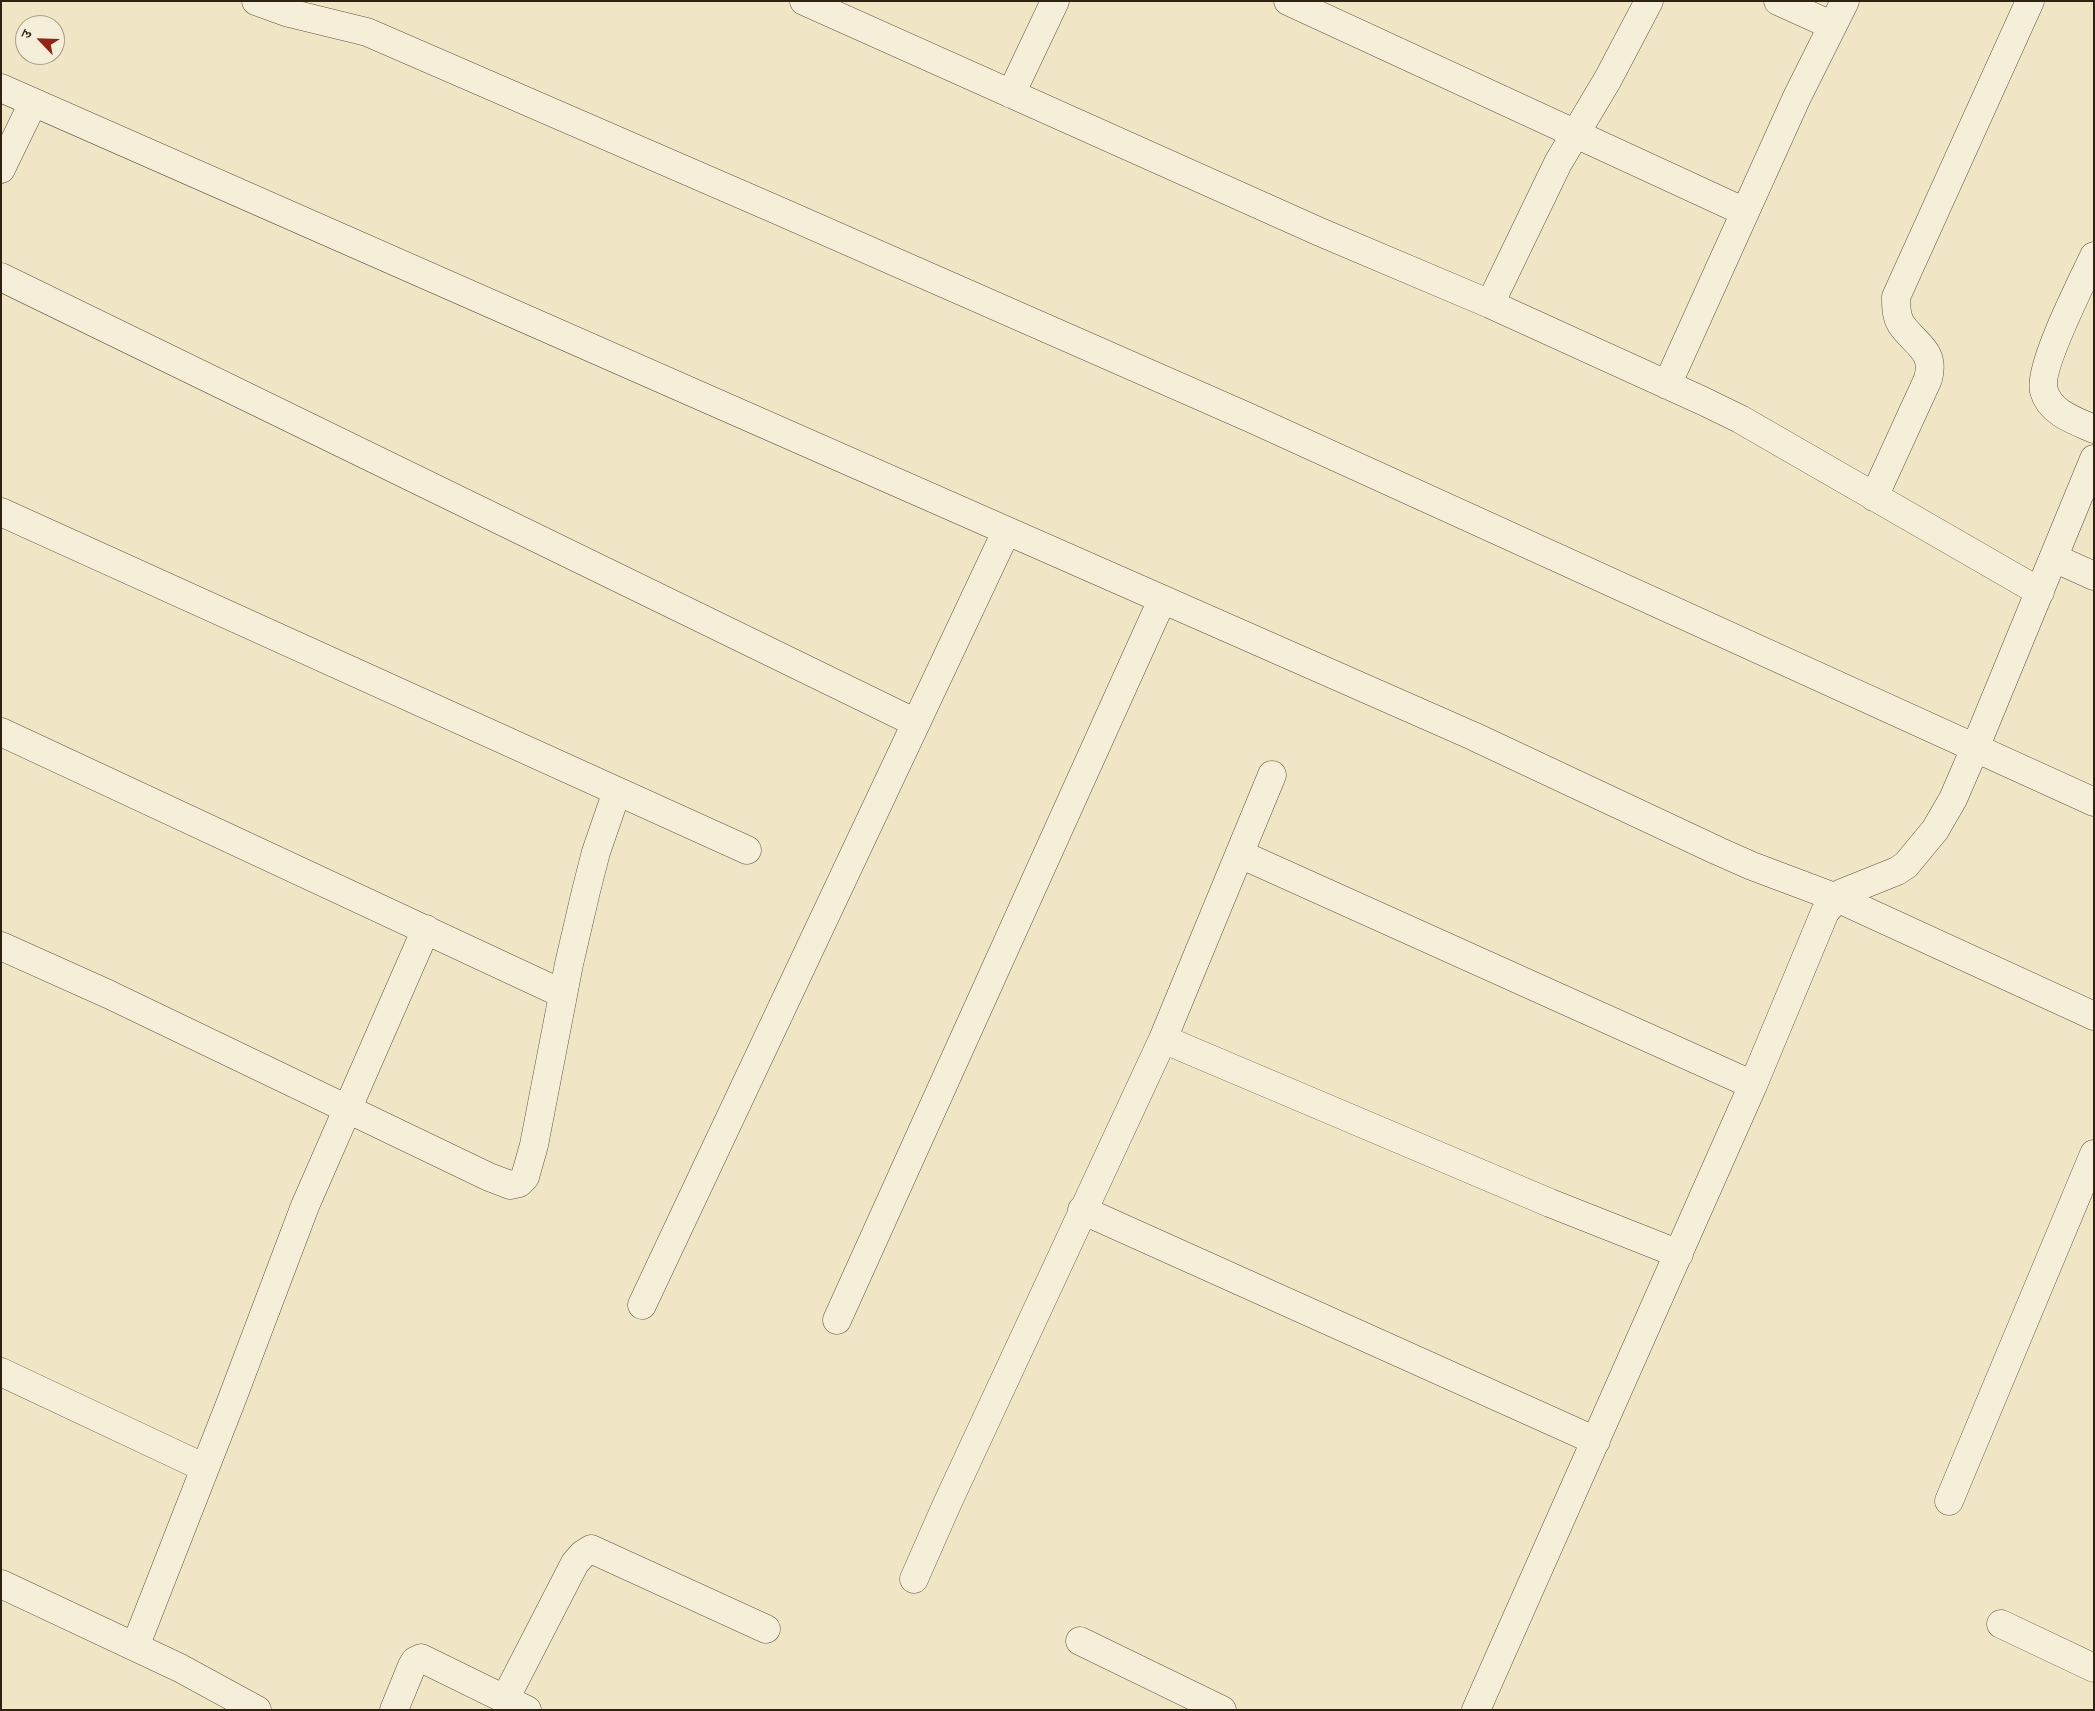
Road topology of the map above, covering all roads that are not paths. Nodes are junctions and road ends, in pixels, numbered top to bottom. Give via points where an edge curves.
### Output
1 (256, 1) edge
2 (804, 1) edge
3 (1055, 1) edge
4 (1288, 1) edge
5 (1649, 1) edge
6 (1778, 1) edge
7 (1844, 1) edge
8 (2030, 1) edge
9 (1832, 25) junction
10 (1, 88) edge
11 (1011, 94) junction
12 (33, 103) junction
13 (1574, 135) junction
14 (1, 169) edge
15 (1745, 212) junction
16 (2094, 256) edge
17 (1, 277) edge
18 (1490, 304) junction
19 (1667, 385) junction
20 (2094, 429) edge
21 (2094, 459) edge
22 (1874, 498) junction
23 (1, 512) edge
24 (1006, 532) junction
25 (2054, 558) junction
26 (2094, 576) edge
27 (2040, 592) junction
28 (1162, 600) junction
29 (916, 723) junction
30 (1, 732) edge
31 (1975, 748) junction
32 (1272, 776) dead end
33 (618, 791) junction
34 (2094, 802) edge
35 (747, 850) dead end
36 (1240, 854) junction
37 (1837, 898) junction
38 (426, 929) junction
39 (1, 946) edge
40 (563, 994) junction
41 (2094, 1016) edge
42 (1163, 1039) junction
43 (1753, 1085) junction
44 (348, 1109) junction
45 (2094, 1154) edge
46 (1082, 1210) junction
47 (1679, 1254) junction
48 (642, 1305) dead end
49 (837, 1320) dead end
50 (1, 1372) edge
51 (1596, 1441) junction
52 (205, 1468) junction
53 (1949, 1501) dead end
54 (914, 1579) dead end
55 (1, 1584) edge
56 (2001, 1624) dead end
57 (766, 1630) dead end
58 (1080, 1641) dead end
59 (135, 1647) junction
60 (2094, 1668) edge
61 (516, 1704) edge
62 (257, 1710) edge
63 (394, 1710) edge
64 (1222, 1710) edge
65 (1476, 1710) edge

1 - 31 street via 289,13 367,32 1248,417
2 - 11 street
3 - 11 street
4 - 13 street
5 - 13 street
6 - 9 street
7 - 9 street
8 - 22 street via 1896,298 1900,323 1929,356 1931,368
9 - 15 street
10 - 12 street
11 - 18 street
12 - 14 street
12 - 24 street via 415,268
13 - 15 street
13 - 18 street
15 - 19 street
16 - 20 street via 2051,353 2043,390 2050,403 2063,415
17 - 29 street
18 - 19 street
19 - 22 street via 1740,419
21 - 25 street
22 - 27 street
23 - 33 street
24 - 28 street
24 - 29 street
25 - 26 street
25 - 27 street
27 - 31 street
28 - 37 street via 1473,736 1744,862
28 - 49 street
29 - 48 street
30 - 38 street
31 - 34 street
31 - 37 street via 1953,799 1935,830 1911,859 1897,871 1852,888
32 - 36 street
33 - 35 street
33 - 40 street via 594,860
36 - 42 street
36 - 43 street
37 - 41 street
37 - 43 street via 1822,920
38 - 40 street
38 - 44 street
39 - 44 street
40 - 44 street via 534,1145 525,1177 518,1183 499,1182
42 - 46 street
42 - 47 street via 1550,1203
43 - 47 street
44 - 52 street via 293,1236
45 - 53 street
46 - 51 street
46 - 54 street
47 - 51 street
50 - 52 street
51 - 65 street
52 - 59 street
55 - 59 street
56 - 60 street
57 - 61 street via 591,1549 575,1564
58 - 64 street
59 - 62 street
61 - 63 street via 421,1658 412,1666

